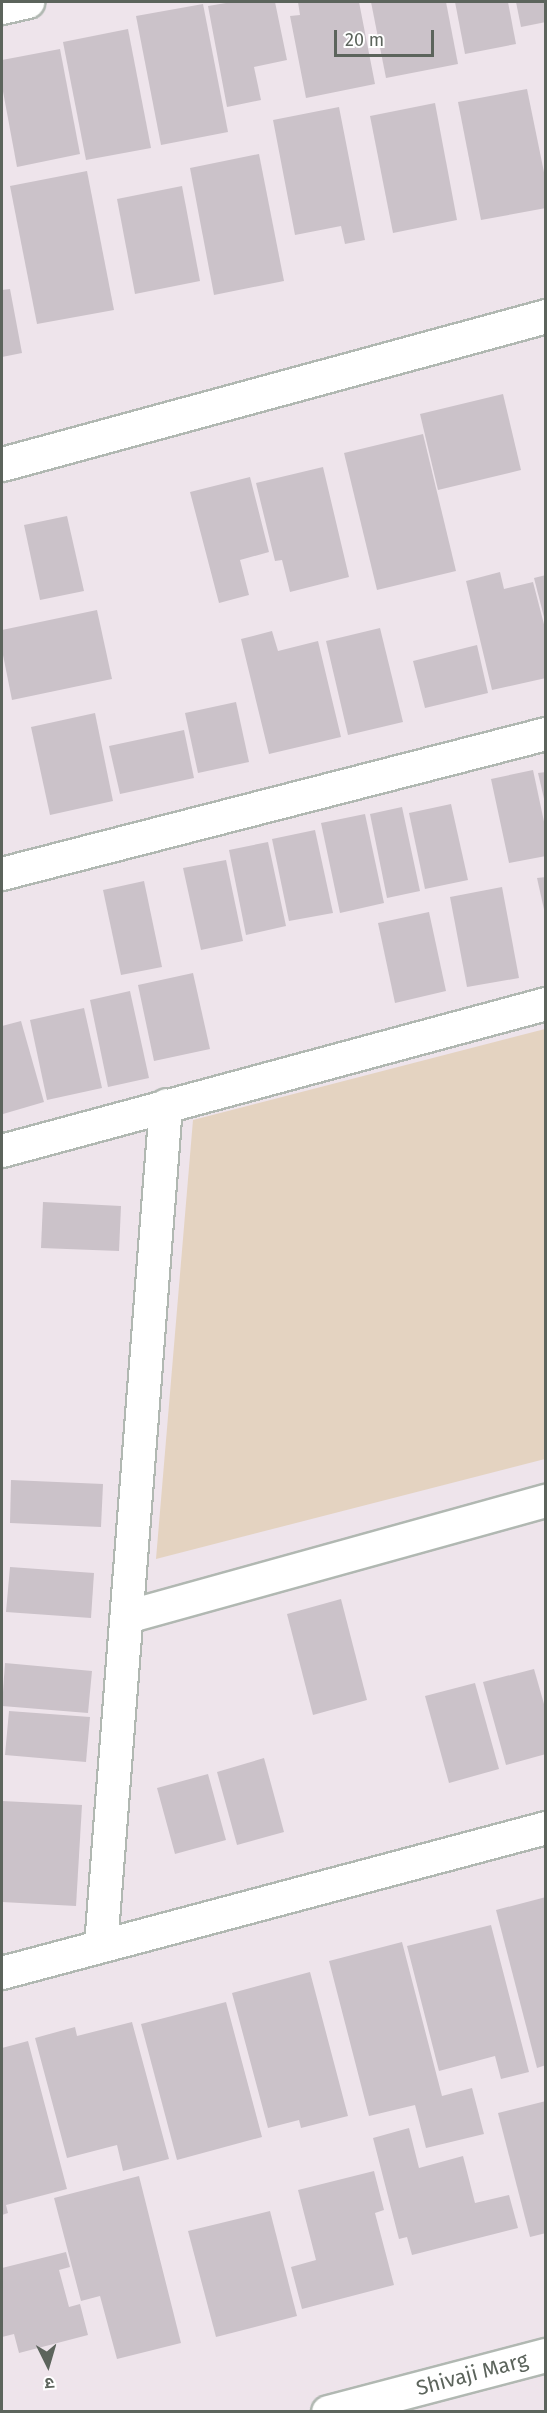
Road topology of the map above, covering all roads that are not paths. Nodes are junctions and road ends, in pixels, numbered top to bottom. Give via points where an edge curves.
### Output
1 (28, 2) edge
2 (2, 8) edge
3 (546, 316) edge
4 (2, 464) edge
5 (546, 734) edge
6 (2, 874) edge
7 (546, 1004) edge
8 (166, 1106) junction
9 (2, 1151) edge
10 (546, 1501) edge
11 (127, 1617) junction
12 (546, 1828) edge
13 (101, 1946) junction
14 (2, 1973) edge
15 (546, 2355) edge
16 (328, 2412) edge

1 - 2 street
3 - 4 street
5 - 6 street
7 - 8 street
8 - 9 street
8 - 11 street
10 - 11 street
11 - 13 street
12 - 13 street
13 - 14 street
15 - 16 street, Shivaji Marg

